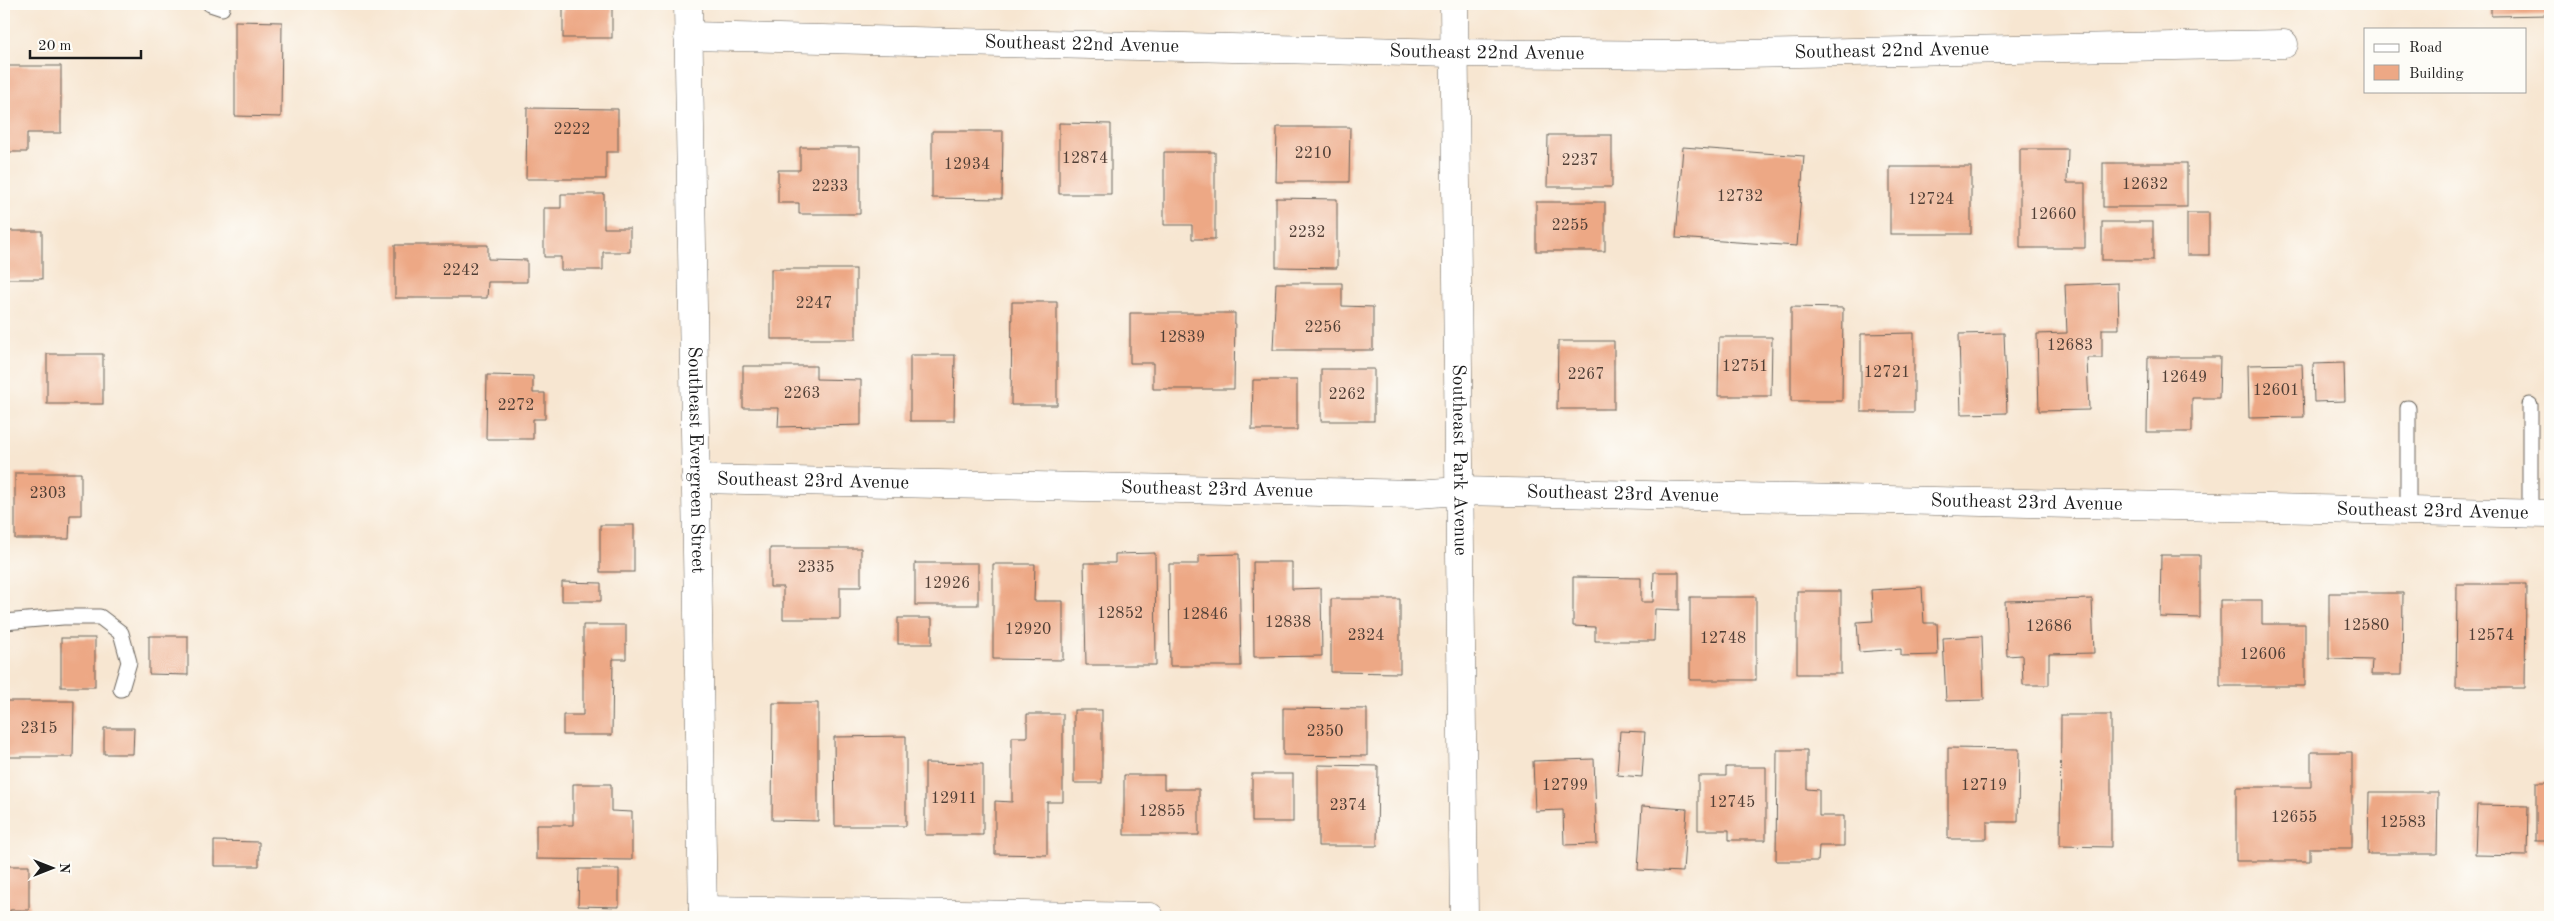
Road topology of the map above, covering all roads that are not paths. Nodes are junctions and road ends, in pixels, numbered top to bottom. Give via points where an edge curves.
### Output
1 (688, 4) edge
2 (1454, 4) edge
3 (688, 36) junction
4 (2284, 44) dead end
5 (1454, 53) junction
6 (2530, 405) dead end
7 (2408, 408) dead end
8 (695, 479) junction
9 (1459, 491) junction
10 (2408, 511) junction
11 (2540, 514) edge
12 (4, 622) edge
13 (121, 689) dead end
14 (703, 913) edge
15 (1150, 917) edge
16 (1464, 917) edge

1 - 3 street, Southeast Evergreen Street
2 - 5 street, Southeast Park Avenue
3 - 5 street, Southeast 22nd Avenue
3 - 8 street, Southeast Evergreen Street
4 - 5 street, Southeast 22nd Avenue via 1684,55
5 - 9 street, Southeast Park Avenue
6 - 11 lane
7 - 10 lane
8 - 9 street, Southeast 23rd Avenue via 1408,494
8 - 14 street, Southeast Evergreen Street
9 - 10 street, Southeast 23rd Avenue
9 - 16 street, Southeast Park Avenue
10 - 11 street, Southeast 23rd Avenue
12 - 13 lane via 100,617 121,633 129,662
14 - 15 street

